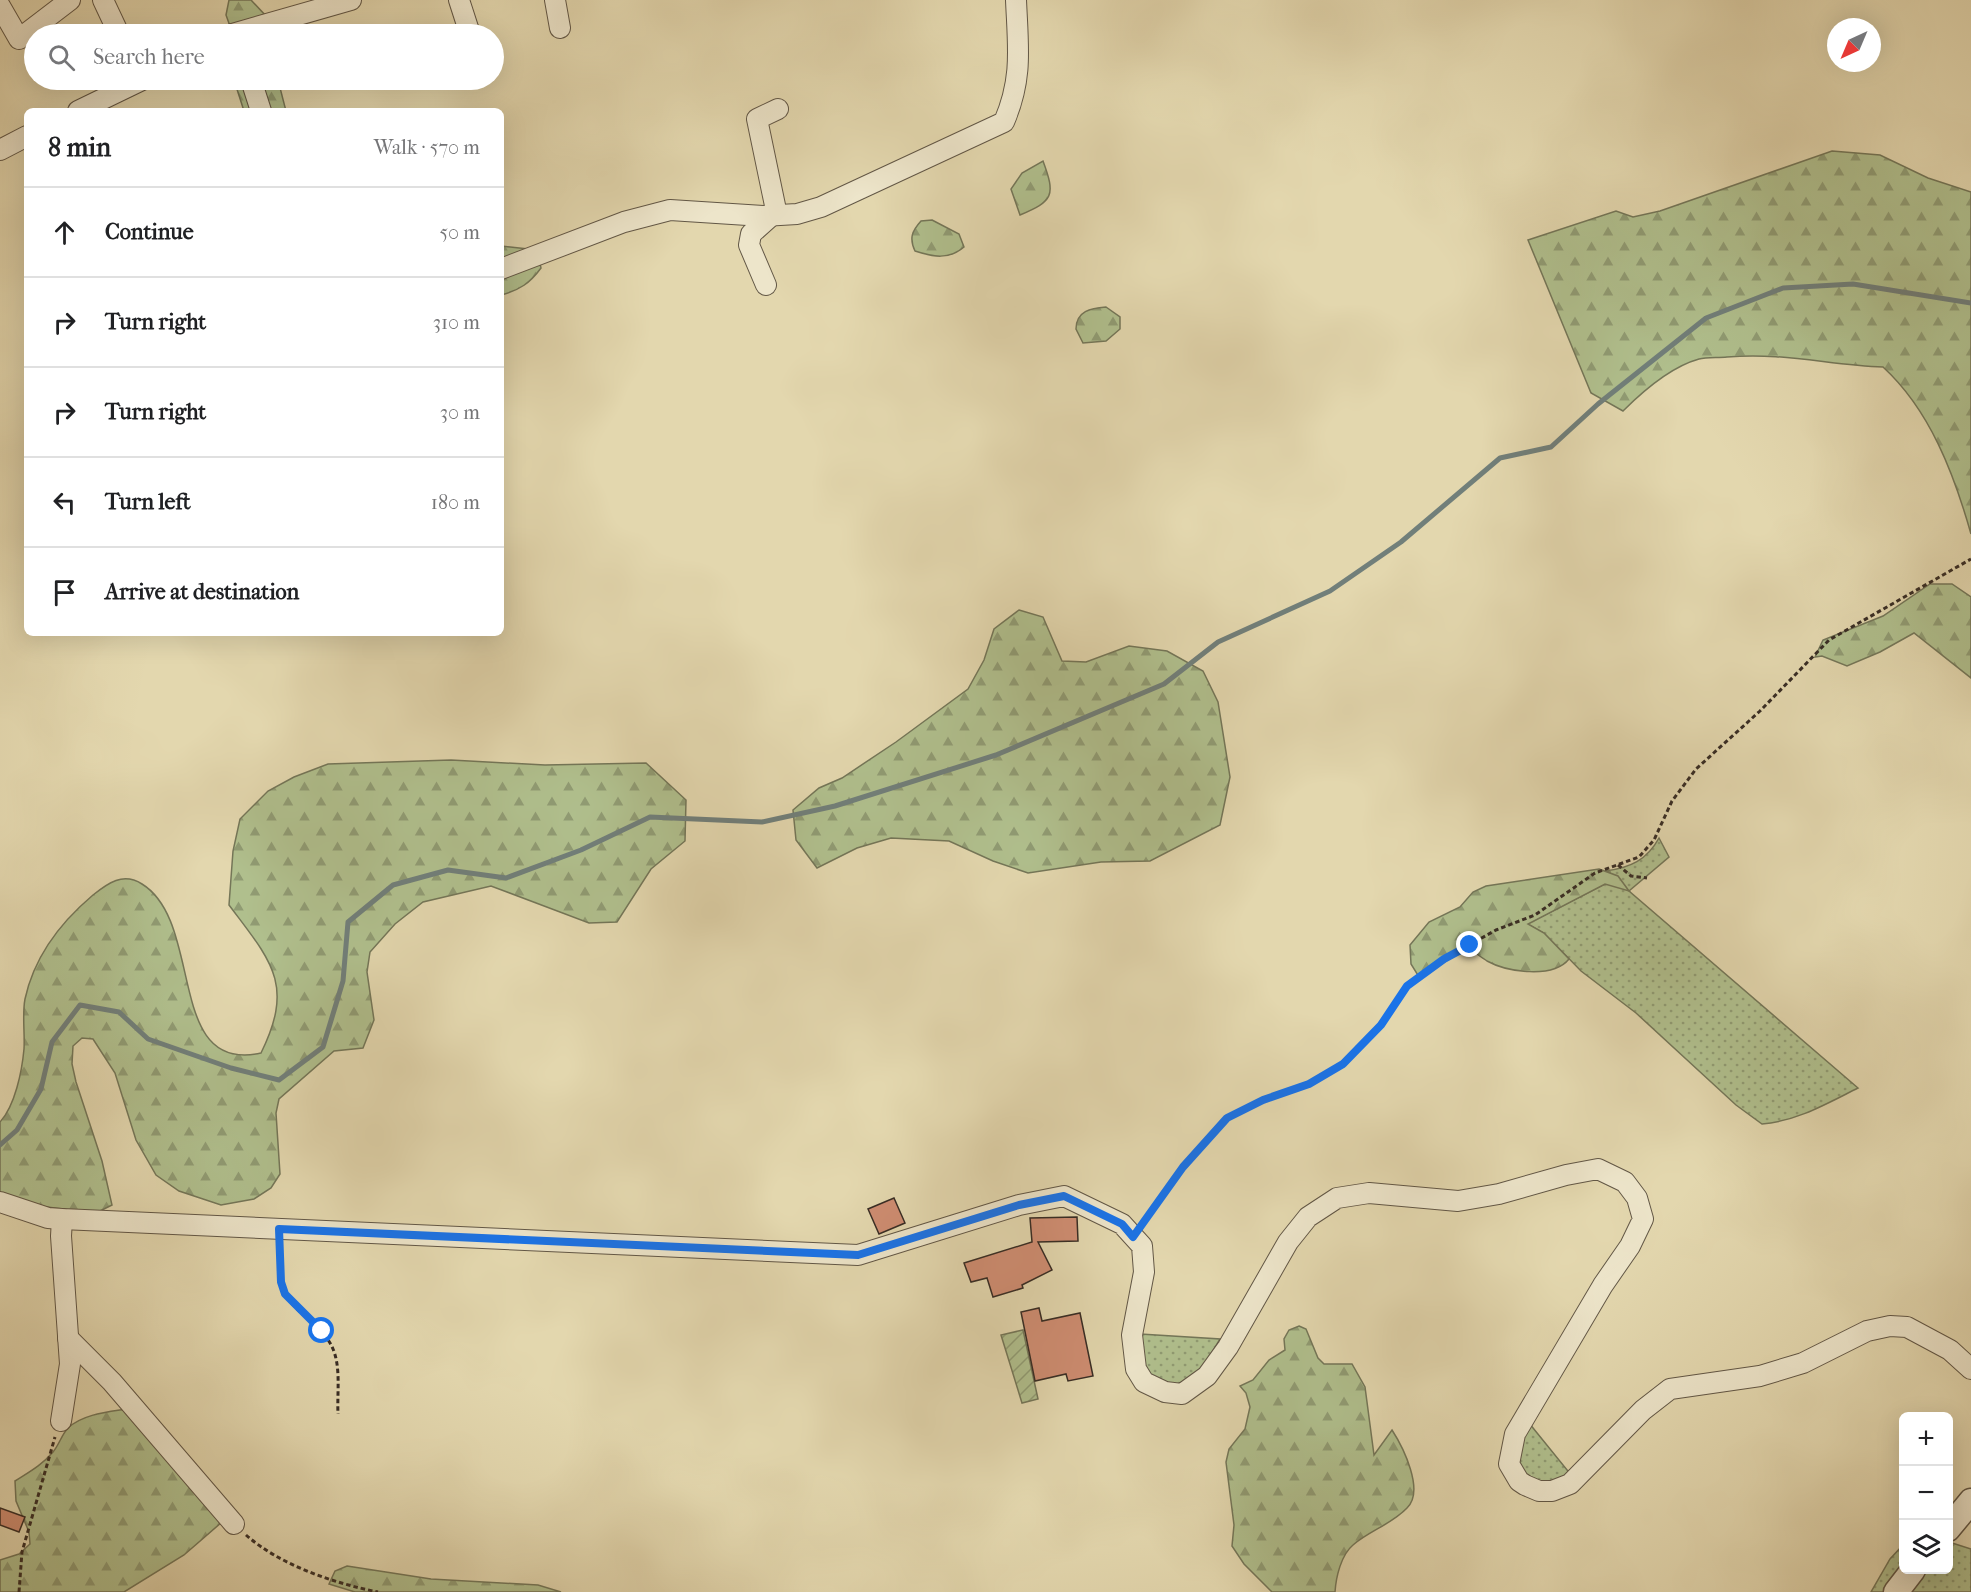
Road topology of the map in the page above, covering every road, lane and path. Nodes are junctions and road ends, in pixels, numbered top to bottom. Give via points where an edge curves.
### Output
1 (70, 0) edge
2 (103, 0) edge
3 (351, 0) edge
4 (459, 0) edge
5 (555, 0) edge
6 (1016, 0) edge
7 (0, 6) edge
8 (39, 24) edge
9 (114, 24) edge
10 (269, 24) edge
11 (467, 24) edge
12 (560, 28) dead end
13 (24, 35) edge
14 (121, 90) edge
15 (254, 90) edge
16 (84, 108) edge
17 (260, 108) edge
18 (778, 109) dead end
19 (24, 138) edge
20 (0, 150) edge
21 (774, 215) junction
22 (504, 268) edge
23 (766, 285) dead end
24 (1971, 559) edge
25 (1618, 865) junction
26 (1647, 878) dead end
27 (0, 1202) edge
28 (62, 1219) junction
29 (279, 1229) junction
30 (1133, 1237) junction
31 (68, 1338) junction
32 (1971, 1369) edge
33 (338, 1413) dead end
34 (61, 1421) joint
35 (1971, 1501) edge
36 (1953, 1523) edge
37 (234, 1524) joint
38 (1909, 1574) edge
39 (19, 1592) edge
40 (378, 1592) edge
41 (1896, 1592) edge

1 - 8 street
2 - 9 street
3 - 10 street
4 - 11 street
5 - 12 street
6 - 21 street via 1019,64 1015,96 1004,122 821,207
7 - 13 street via 19,39
14 - 16 street
15 - 17 street
18 - 21 street via 757,119
19 - 20 street
21 - 22 street via 670,210 624,222
21 - 23 street via 751,234 749,245
24 - 25 path via 1829,640 1696,769 1672,801 1647,849 1639,857
25 - 26 path via 1631,876
25 - 30 path via 1595,873 1535,915 1496,930 1444,959 1407,986 1381,1025 1343,1064 1309,1084 1227,1118 1183,1167
27 - 28 street
28 - 29 street
28 - 31 street
29 - 30 street via 858,1255 1019,1205 1064,1196 1122,1224
29 - 33 path via 285,1294 322,1331 333,1349
30 - 32 street via 1142,1246 1144,1272 1132,1335 1136,1369 1144,1382 1165,1392 1182,1394 1207,1376 1228,1347 1288,1242 1308,1217 1337,1198 1369,1193 1458,1200 1598,1170 1625,1182 1637,1198 1643,1219 1515,1434 1509,1464 1519,1481 1539,1491 1570,1484 1643,1410 1670,1389 1760,1376 1803,1363 1867,1331 1907,1327 1950,1350
31 - 34 street via 70,1364
31 - 37 street via 112,1382
34 - 39 path via 22,1552
35 - 36 street
37 - 40 path via 262,1549 302,1568
38 - 41 street

